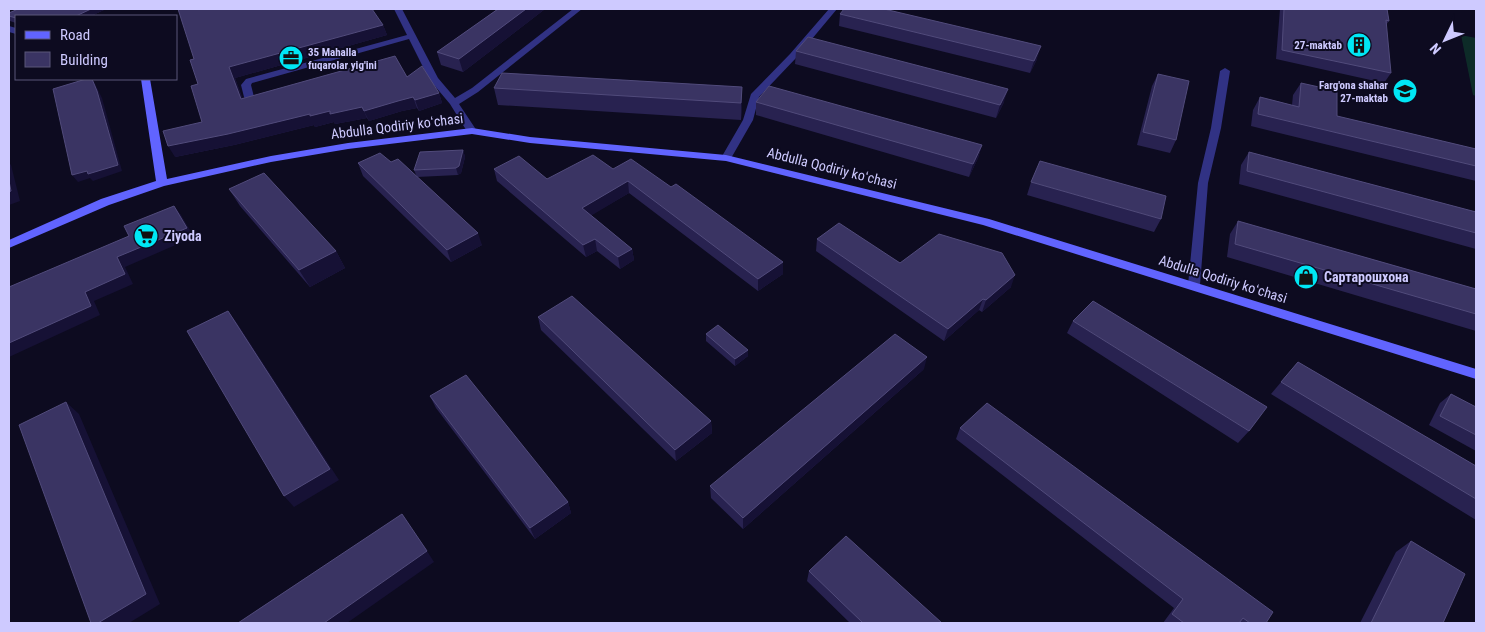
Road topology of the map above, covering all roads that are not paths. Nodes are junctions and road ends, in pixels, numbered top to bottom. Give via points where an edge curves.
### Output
1 (398, 9) edge
2 (578, 9) edge
3 (833, 9) edge
4 (412, 36) junction
5 (1225, 71) dead end
6 (145, 80) edge
7 (250, 100) edge
8 (454, 103) junction
9 (472, 132) junction
10 (726, 158) junction
11 (162, 183) junction
12 (9, 244) edge
13 (1194, 285) junction
14 (1476, 374) edge

1 - 4 street
2 - 8 street
3 - 10 street via 754,96 748,120
4 - 7 street via 249,81 246,85
4 - 8 street via 434,79
5 - 13 street via 1203,183
6 - 11 street
8 - 9 street
9 - 10 street, Abdulla Qodiriy koʻchasi
9 - 11 street, Abdulla Qodiriy koʻchasi via 280,157
10 - 13 street, Abdulla Qodiriy koʻchasi via 984,222
11 - 12 street, Abdulla Qodiriy koʻchasi via 105,202
13 - 14 street, Abdulla Qodiriy koʻchasi

